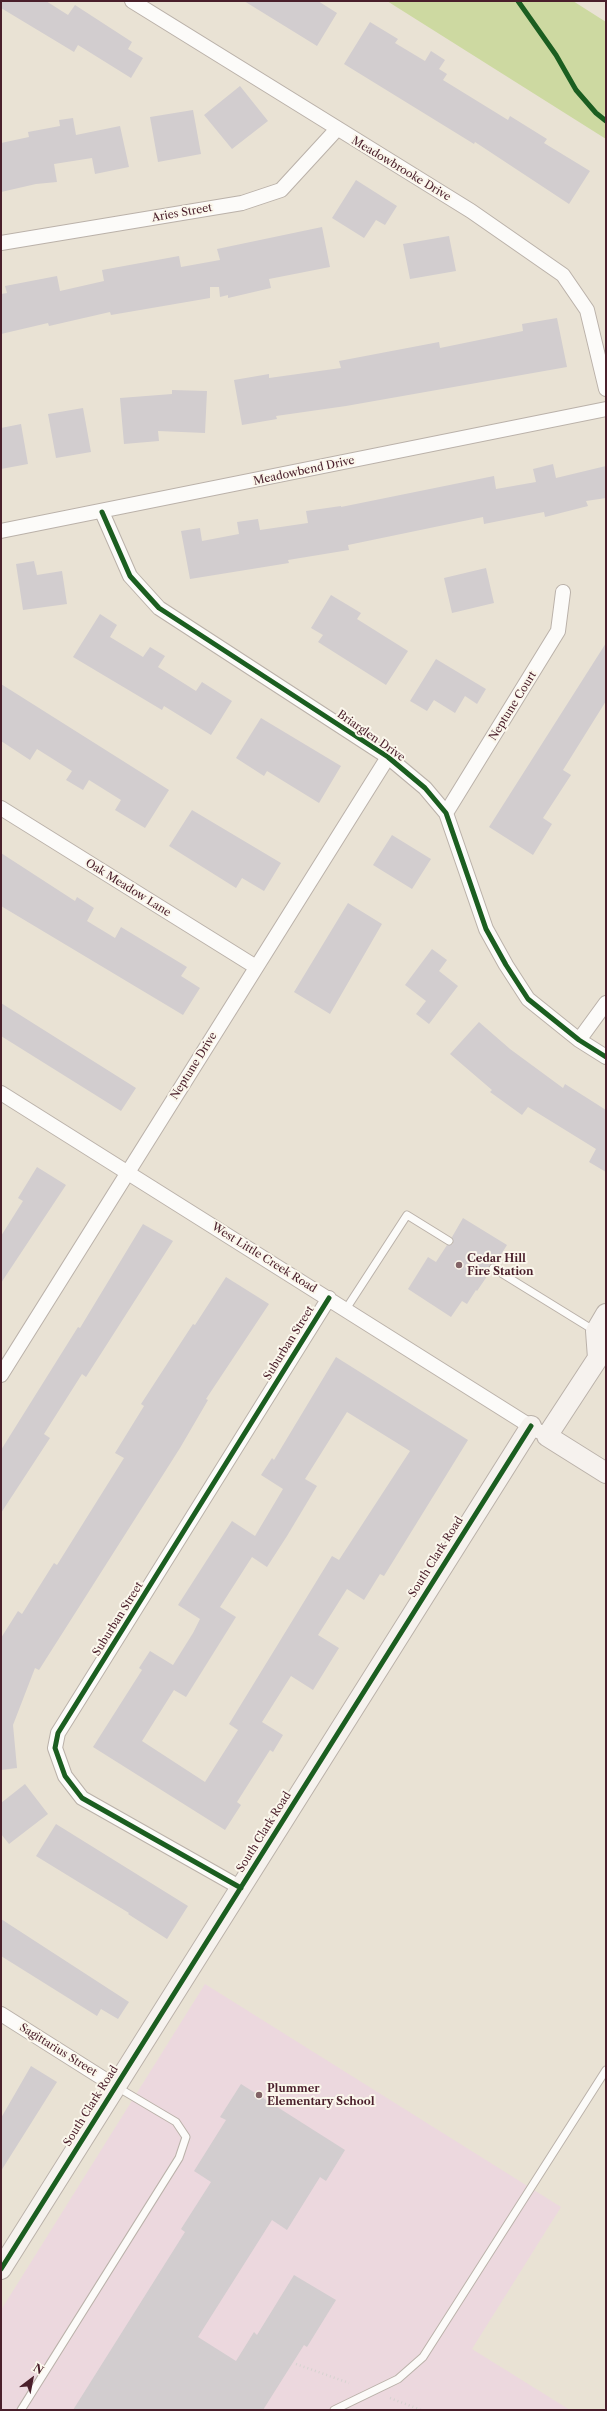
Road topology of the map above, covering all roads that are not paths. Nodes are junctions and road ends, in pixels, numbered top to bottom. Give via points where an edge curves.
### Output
1 (132, 1) edge
2 (337, 129) junction
3 (1, 243) edge
4 (606, 389) edge
5 (606, 409) edge
6 (102, 512) junction
7 (1, 531) edge
8 (563, 592) dead end
9 (388, 757) junction
10 (1, 808) edge
11 (446, 813) junction
12 (256, 968) junction
13 (606, 1003) edge
14 (579, 1040) junction
15 (606, 1057) edge
16 (1, 1093) edge
17 (128, 1172) junction
18 (450, 1241) dead end
19 (493, 1268) dead end
20 (329, 1298) junction
21 (346, 1309) junction
22 (606, 1314) edge
23 (601, 1334) edge
24 (602, 1356) edge
25 (1, 1375) edge
26 (539, 1431) junction
27 (606, 1473) edge
28 (241, 1888) junction
29 (1, 2014) edge
30 (606, 2070) edge
31 (115, 2086) junction
32 (1, 2268) edge
33 (21, 2410) edge
34 (334, 2410) edge

1 - 2 street, Meadowbrooke Drive
2 - 3 street, Aries Street via 281,190 242,203
2 - 4 street, Meadowbrooke Drive via 471,211 563,275 587,310
5 - 6 street, Meadowbend Drive
6 - 7 street, Meadowbend Drive
6 - 9 street, Briarglen Drive via 130,576 159,608
8 - 11 street, Neptune Court via 558,631
9 - 11 street, Briarglen Drive via 425,788
9 - 12 street, Neptune Drive
10 - 12 street, Oak Meadow Lane
11 - 14 street, Briarglen Drive via 486,929 506,965 528,999
12 - 17 street, Neptune Drive
13 - 14 street
14 - 15 street, Briarglen Drive
16 - 17 street, West Little Creek Road
17 - 20 street, West Little Creek Road
17 - 25 street, Neptune Drive
18 - 21 lane via 407,1215
19 - 23 lane
20 - 21 street, West Little Creek Road
20 - 28 street, Suburban Street via 58,1733 55,1748 65,1776 82,1798
21 - 26 street, West Little Creek Road
22 - 23 street
23 - 24 street, South Clark Road
24 - 26 street, South Clark Road
26 - 27 street
26 - 28 street, South Clark Road
28 - 31 street, South Clark Road
29 - 31 street, Sagittarius Street
30 - 34 lane via 423,2357 398,2379
31 - 32 street, South Clark Road
31 - 33 lane via 176,2122 186,2137 179,2158

